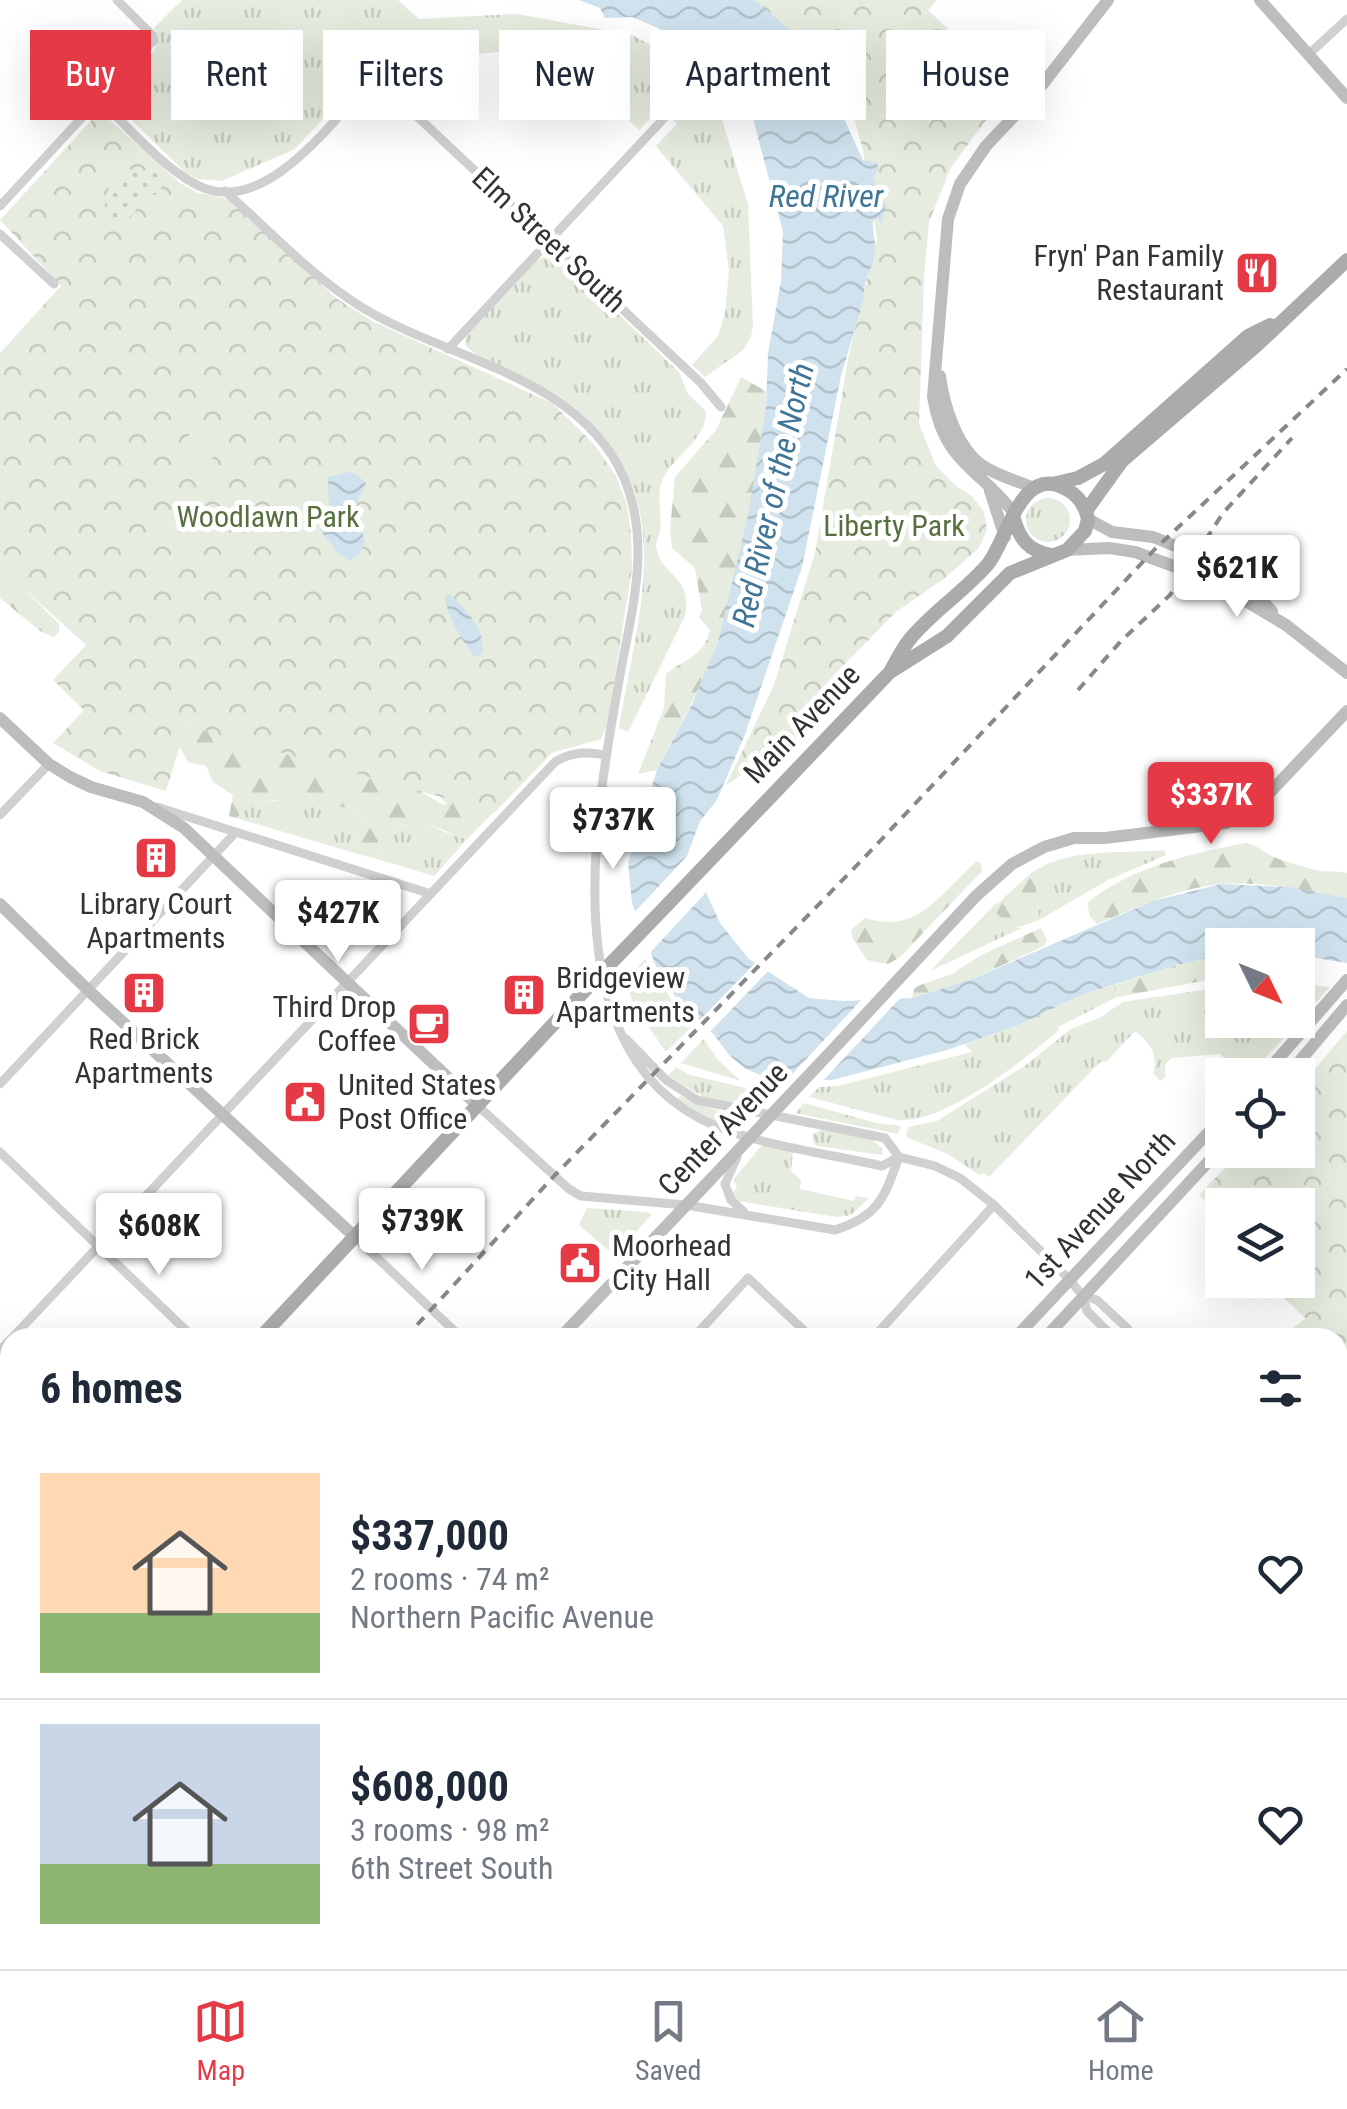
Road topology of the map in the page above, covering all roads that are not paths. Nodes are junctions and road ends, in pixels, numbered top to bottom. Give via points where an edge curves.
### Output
1 (117, 0) edge
2 (1108, 0) edge
3 (1260, 0) edge
4 (1347, 19) edge
5 (145, 30) edge
6 (1309, 54) junction
7 (1347, 98) edge
8 (80, 120) edge
9 (121, 120) edge
10 (662, 120) edge
11 (225, 191) junction
12 (0, 206) edge
13 (0, 234) edge
14 (550, 240) junction
15 (1347, 260) edge
16 (54, 284) dead end
17 (1280, 320) junction
18 (448, 348) junction
19 (938, 353) junction
20 (721, 407) dead end
21 (979, 478) junction
22 (1052, 484) junction
23 (1034, 488) junction
24 (1087, 515) junction
25 (1014, 516) junction
26 (1005, 537) junction
27 (1068, 550) junction
28 (1051, 556) junction
29 (1286, 625) junction
30 (890, 672) junction
31 (1347, 674) edge
32 (1347, 710) edge
33 (0, 718) edge
34 (606, 755) junction
35 (48, 764) junction
36 (143, 802) junction
37 (0, 816) edge
38 (236, 832) junction
39 (214, 856) junction
40 (431, 894) junction
41 (0, 904) edge
42 (1347, 980) edge
43 (347, 984) junction
44 (88, 990) junction
45 (1347, 1005) edge
46 (624, 1038) junction
47 (1279, 1058) edge
48 (1302, 1058) edge
49 (0, 1084) edge
50 (477, 1105) junction
51 (222, 1113) junction
52 (1205, 1136) edge
53 (0, 1152) edge
54 (899, 1157) junction
55 (1205, 1165) edge
56 (718, 1180) junction
57 (686, 1205) junction
58 (994, 1205) junction
59 (748, 1215) junction
60 (355, 1238) junction
61 (98, 1245) junction
62 (1069, 1279) junction
63 (1084, 1296) junction
64 (21, 1328) edge
65 (184, 1328) edge
66 (270, 1328) edge
67 (451, 1328) edge
68 (569, 1328) edge
69 (701, 1328) edge
70 (801, 1328) edge
71 (882, 1328) edge
72 (1023, 1328) edge
73 (1054, 1328) edge
74 (1104, 1328) edge
75 (1127, 1328) edge

1 - 5 street
2 - 19 street via 960,184 948,219
3 - 6 street
4 - 6 street
6 - 7 street
8 - 12 street
9 - 11 street via 179,174 201,188
10 - 14 street
11 - 14 street, Elm Street South via 256,187 283,173 374,76
11 - 18 street via 333,287
13 - 16 street
14 - 18 street
14 - 20 street, Elm Street South
15 - 17 main road
17 - 22 main road via 1248,336 1104,464
17 - 24 main road via 1122,462
18 - 34 street via 556,400 624,477 640,540
19 - 21 street via 938,422 958,460
19 - 23 street via 943,393 962,444 982,466
21 - 25 street
21 - 26 street via 997,505
22 - 23 main road
22 - 24 main road via 1067,489
23 - 25 main road
24 - 27 main road via 1085,530
24 - 29 street via 1112,532 1154,538 1216,562 1237,574
25 - 26 main road, Main Avenue
25 - 28 main road via 1029,548
26 - 30 main road, Main Avenue via 982,571 910,640
27 - 28 main road
27 - 29 street via 1135,552 1209,579
28 - 30 main road, Main Avenue via 1010,572 947,636
29 - 31 street
30 - 50 main road, Main Avenue, bridge
32 - 56 street, Center Avenue, bridge via 1259,804 1226,823 1074,838 1006,869 742,1146
33 - 35 street
34 - 40 street via 580,752 556,762
34 - 46 street via 595,914
35 - 36 street via 91,787
35 - 37 street
36 - 38 street
36 - 39 street
38 - 39 street
38 - 40 street
39 - 43 street
39 - 44 street
40 - 43 street
41 - 44 street
42 - 47 street
43 - 50 street
43 - 51 street
44 - 49 street
44 - 51 street
45 - 48 street
46 - 54 street via 666,1080 698,1100 885,1138
46 - 54 street via 644,1075 702,1120 882,1166
50 - 57 street via 581,1196
50 - 60 main road, Main Avenue
51 - 60 street
51 - 61 street
52 - 62 street, 1st Avenue North
53 - 61 street
54 - 58 street via 960,1178
54 - 59 street via 881,1202 856,1223 836,1230
55 - 63 street, 1st Avenue North
56 - 57 street, Center Avenue
56 - 59 street
57 - 59 street
57 - 68 street, Center Avenue
58 - 62 street
58 - 71 street
60 - 66 main road, Main Avenue
60 - 67 street
61 - 64 street
61 - 65 street
62 - 63 street
62 - 72 street, 1st Avenue North
63 - 73 street, 1st Avenue North
63 - 74 street via 1087,1311
63 - 75 street
69 - 70 street via 748,1278

